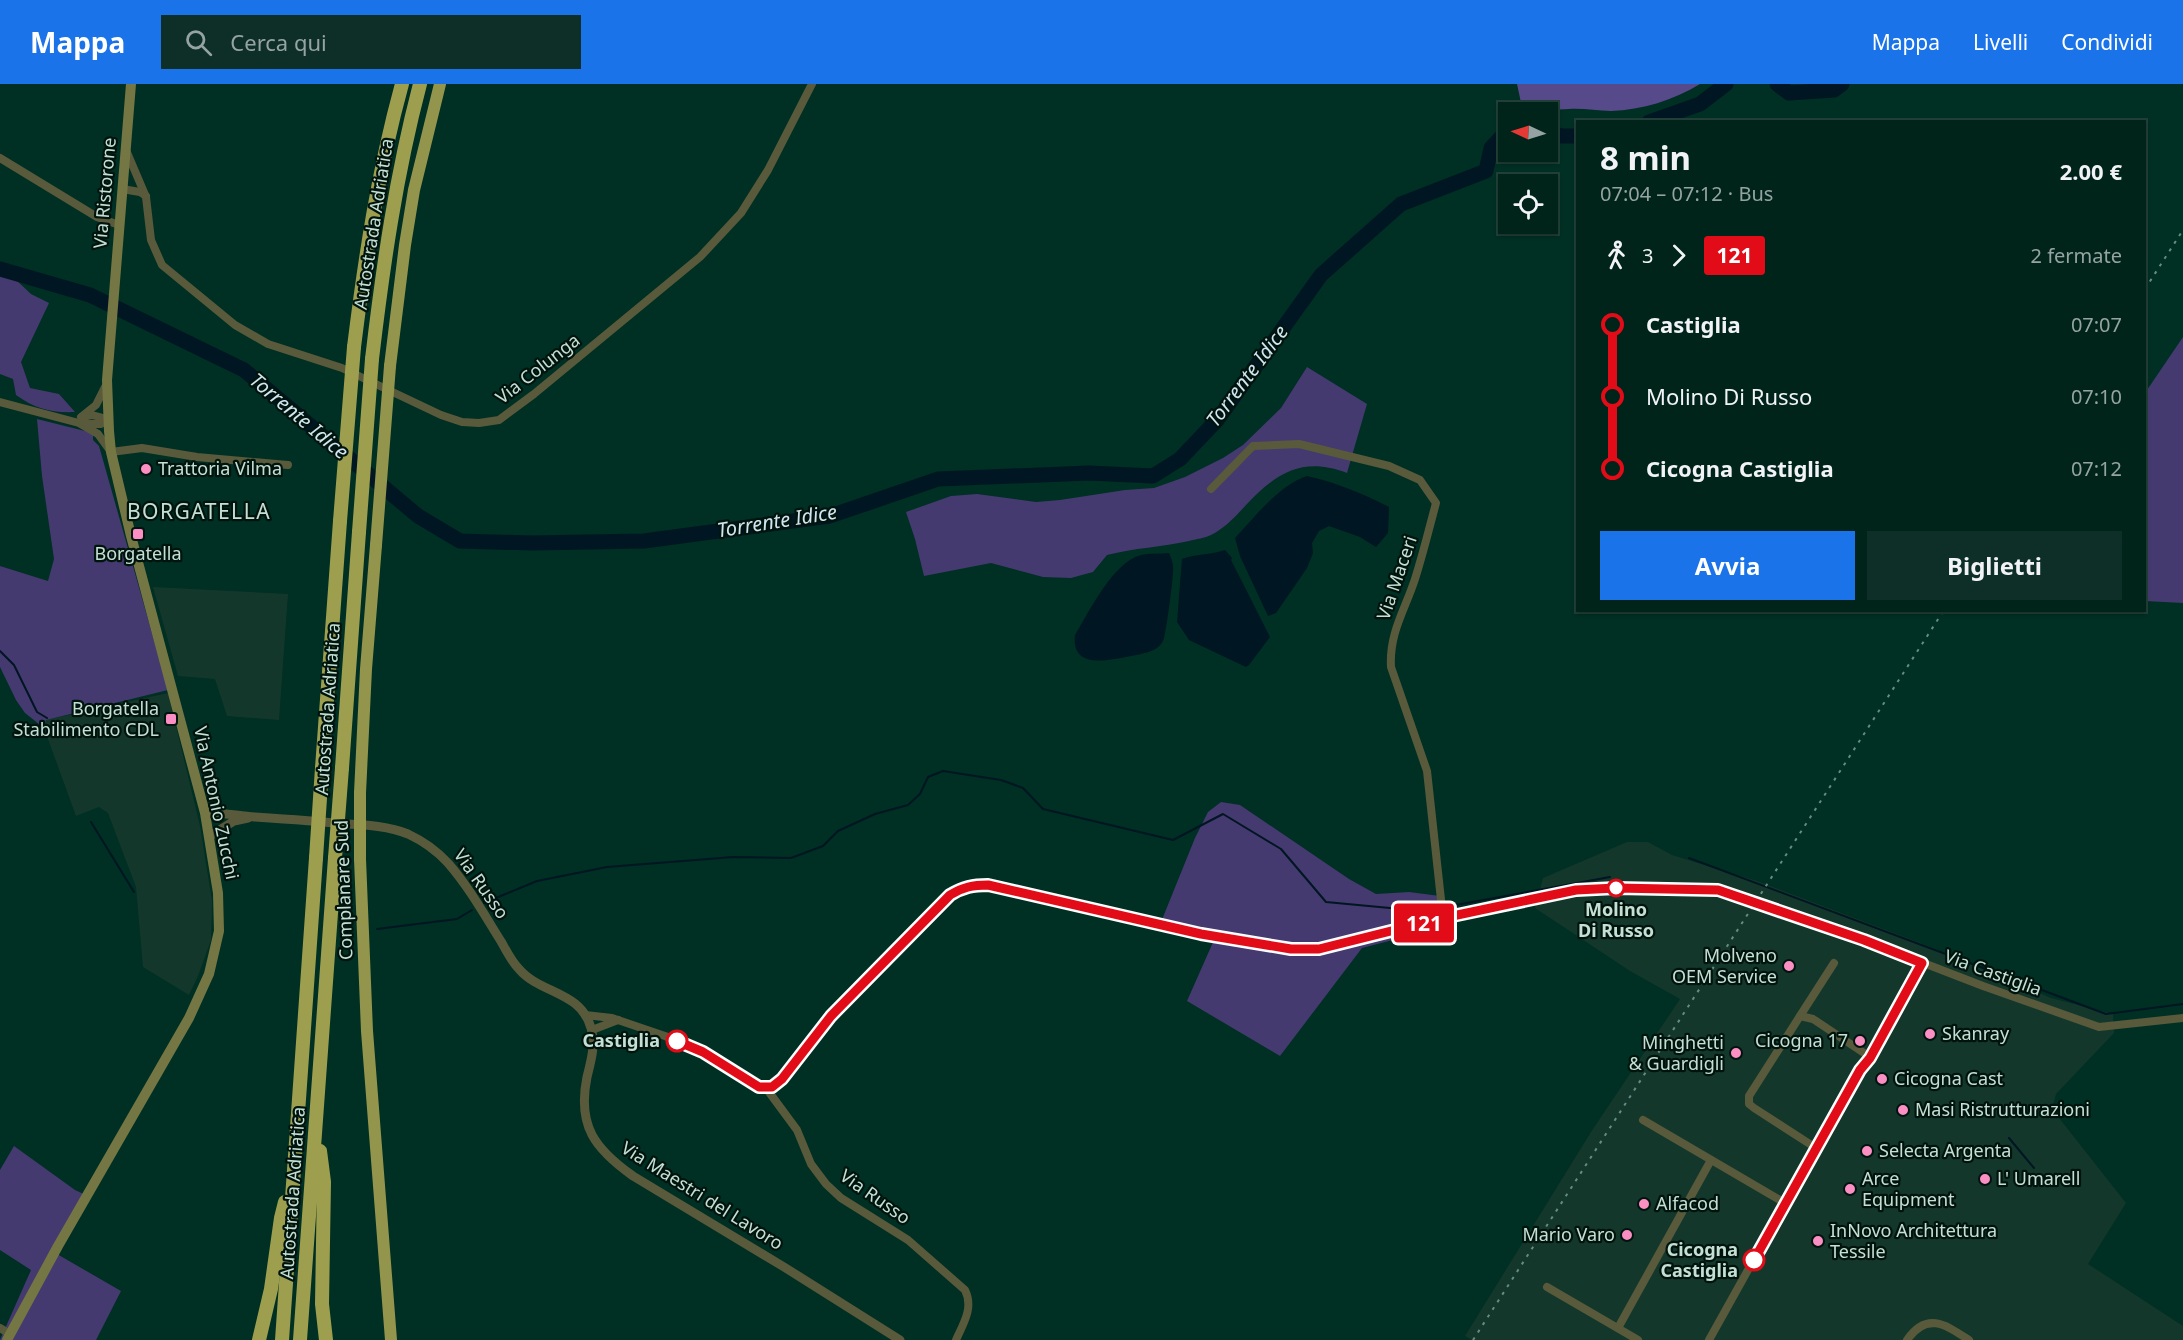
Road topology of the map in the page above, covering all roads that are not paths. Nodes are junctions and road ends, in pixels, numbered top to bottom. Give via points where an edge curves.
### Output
1 (131, 84) edge
2 (402, 84) edge
3 (420, 84) edge
4 (440, 84) edge
5 (812, 84) edge
6 (125, 148) junction
7 (0, 158) edge
8 (123, 177) junction
9 (140, 180) junction
10 (122, 189) junction
11 (146, 197) junction
12 (119, 225) junction
13 (113, 305) joint
14 (107, 378) junction
15 (0, 402) edge
16 (107, 419) junction
17 (80, 420) junction
18 (111, 452) junction
19 (288, 465) dead end
20 (1212, 489) dead end
21 (205, 813) junction
22 (250, 817) junction
23 (210, 836) junction
24 (1738, 896) tunnel mouth
25 (1764, 905) tunnel mouth
26 (1442, 911) junction
27 (1834, 963) dead end
28 (1922, 963) junction
29 (585, 1015) junction
30 (1800, 1016) junction
31 (2183, 1018) edge
32 (619, 1020) junction
33 (592, 1030) junction
34 (1870, 1058) junction
35 (766, 1088) junction
36 (1643, 1120) dead end
37 (316, 1127) junction
38 (1816, 1148) junction
39 (1711, 1160) junction
40 (293, 1183) junction
41 (1785, 1203) junction
42 (1547, 1287) dead end
43 (0, 1328) edge
44 (1618, 1328) junction
45 (892, 1334) junction
46 (8, 1337) edge
47 (259, 1340) edge
48 (282, 1340) edge
49 (300, 1340) edge
50 (326, 1340) edge
51 (391, 1340) edge
52 (900, 1340) edge
53 (906, 1340) edge
54 (956, 1340) edge
55 (1638, 1340) edge
56 (1709, 1340) edge
57 (1907, 1340) edge
58 (1969, 1340) edge

1 - 6 main road, Via Ristorone
2 - 40 highway, Autostrada Adriatica, bridge via 371,220 354,347
3 - 37 highway, Autostrada Adriatica, bridge via 395,192 372,359
4 - 51 highway, Complanare Sud, bridge via 412,201 390,366 360,793 368,1031
5 - 11 street, Via Colunga via 747,204 700,257 499,420 462,422 441,415 342,368 268,344 235,325 162,266 151,240
6 - 8 main road, Via Ristorone
6 - 9 street, Via Colunga
7 - 12 street via 97,217
8 - 9 street
8 - 10 main road, Via Ristorone
9 - 11 street, Via Colunga
10 - 11 street
10 - 12 main road, Via Ristorone
12 - 13 main road, Via Ristorone
13 - 14 main road, Via Antonio Zucchi
14 - 16 main road, Via Antonio Zucchi
14 - 17 street, Via Antonio Zucchi via 96,405
15 - 17 street
16 - 17 street via 96,425
16 - 18 main road, Via Antonio Zucchi
17 - 18 street, Via Antonio Zucchi via 98,434
18 - 19 street via 142,448
18 - 21 main road, Via Antonio Zucchi
20 - 26 street, Via Maceri via 1253,446 1299,444 1389,466 1420,480 1437,503 1414,582 1393,634 1390,667 1426,771
21 - 22 street, Via Russo
21 - 23 main road, Via Antonio Zucchi
22 - 23 street, Via Russo via 234,821
22 - 29 street, Via Russo via 370,825 422,841 458,875 517,967 568,997
23 - 46 main road, Via Antonio Zucchi via 220,912 209,974 189,1018
24 - 26 street via 1695,888 1576,890
25 - 28 street, Via Castiglia
26 - 35 street via 1319,949 1291,949 1201,934 988,885 963,887 950,895 831,1016 782,1079
27 - 30 street
28 - 31 street, Via Castiglia via 2099,1027
28 - 34 street
29 - 32 street, Via Russo
29 - 33 street, Via Russo
30 - 34 street via 1813,1019
30 - 38 street via 1749,1096 1749,1104
32 - 33 street
32 - 35 street, Via Russo via 690,1046
33 - 45 street, Via Maestri del Lavoro via 584,1106 592,1134 609,1159
34 - 38 street
35 - 54 street, Via Russo via 797,1130 811,1164 826,1184 841,1198 908,1240 965,1290 969,1310
36 - 39 street
37 - 49 highway, Autostrada Adriatica
37 - 50 highway via 324,1182 321,1282
38 - 41 street
39 - 41 street
39 - 44 street
40 - 47 highway via 281,1218
40 - 48 highway, Autostrada Adriatica
41 - 56 street
42 - 44 street
43 - 46 street, Via Antonio Zucchi
44 - 55 street
45 - 52 street, Via Maestri del Lavoro
45 - 53 street, Via Maestri del Lavoro
57 - 58 street via 1926,1323 1949,1327

